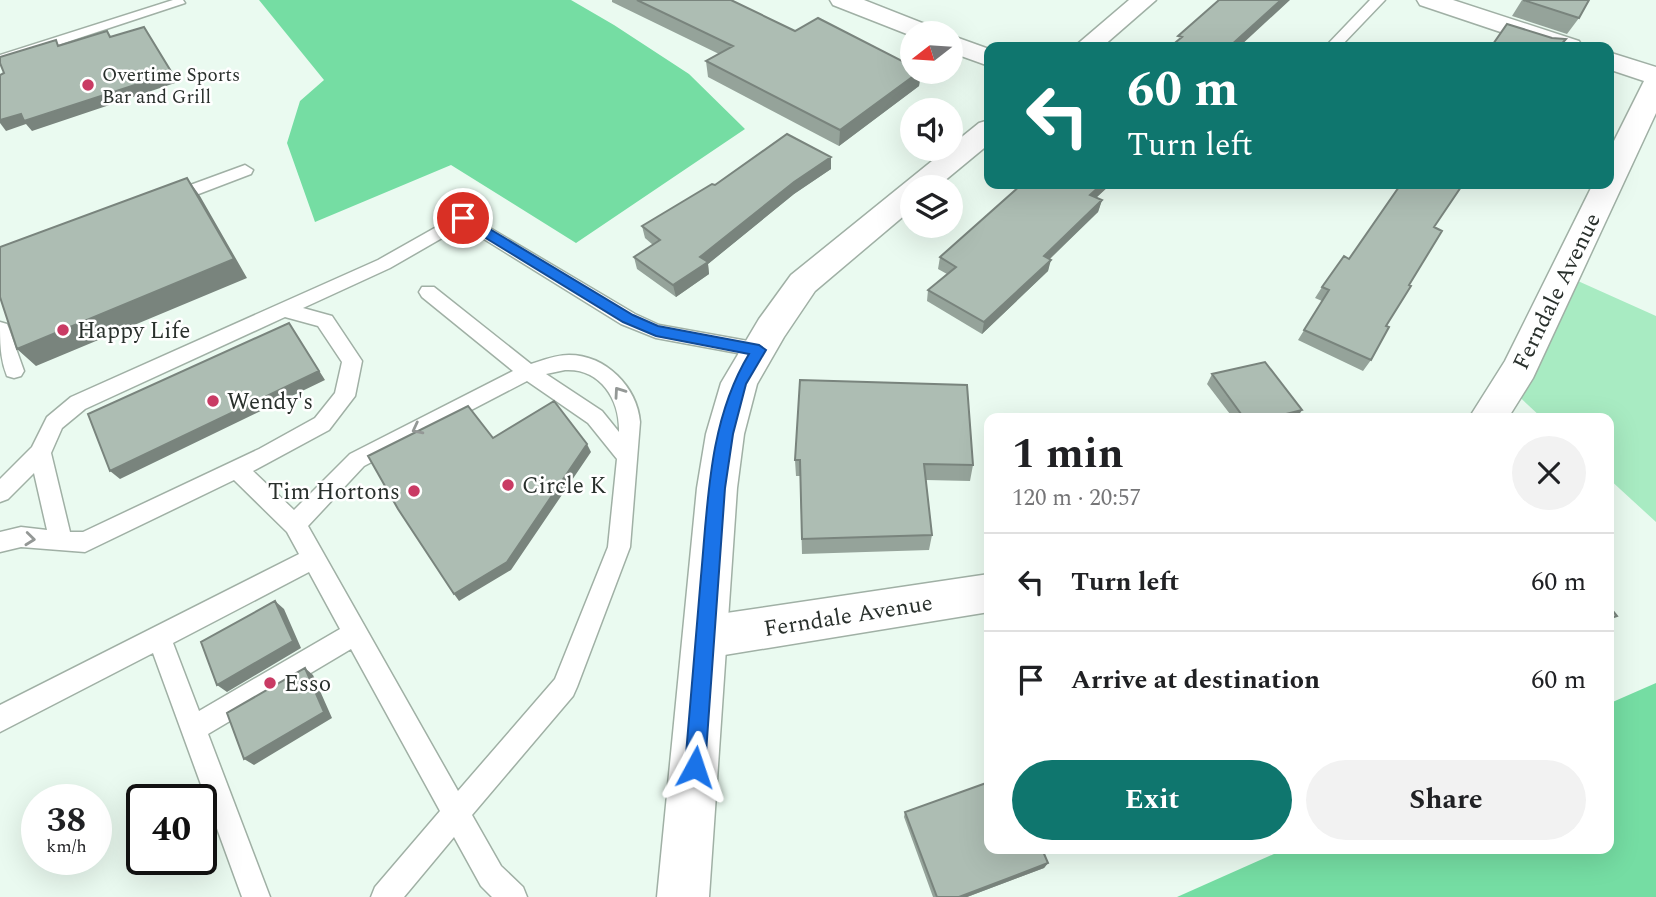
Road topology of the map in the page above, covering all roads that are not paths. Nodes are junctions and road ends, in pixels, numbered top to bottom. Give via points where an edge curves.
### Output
1 (842, 0) edge
2 (1144, 0) edge
3 (1378, 0) edge
4 (1429, 0) edge
5 (178, 4) dead end
6 (900, 23) edge
7 (1093, 42) edge
8 (1337, 42) edge
9 (1555, 42) edge
10 (963, 48) edge
11 (984, 56) edge
12 (0, 60) edge
13 (1614, 62) edge
14 (1656, 76) edge
15 (1656, 84) edge
16 (984, 132) edge
17 (245, 170) dead end
18 (1614, 172) edge
19 (932, 175) edge
20 (1606, 189) edge
21 (900, 203) edge
22 (155, 205) edge
23 (429, 292) dead end
24 (284, 310) junction
25 (0, 329) edge
26 (759, 350) junction
27 (14, 371) edge
28 (528, 372) junction
29 (1491, 413) edge
30 (40, 453) junction
31 (628, 457) junction
32 (237, 469) junction
33 (0, 494) edge
34 (295, 525) junction
35 (61, 541) junction
36 (0, 542) edge
37 (314, 558) junction
38 (984, 594) edge
39 (356, 633) junction
40 (159, 637) junction
41 (706, 637) junction
42 (0, 719) edge
43 (193, 729) junction
44 (457, 813) junction
45 (256, 897) edge
46 (385, 897) edge
47 (513, 897) edge
48 (683, 897) edge

1 - 6 street
2 - 7 street
3 - 8 lane
4 - 9 street
5 - 12 lane
10 - 11 street
13 - 14 street
15 - 18 street, Ferndale Avenue
16 - 19 street
17 - 22 lane
20 - 29 street, Ferndale Avenue via 1520,368
21 - 26 street via 803,283
23 - 28 lane
24 - 26 lane via 384,264 463,218 628,319 656,331
24 - 30 lane via 78,404 54,423
24 - 32 lane via 324,321 352,361 345,397 322,424
25 - 27 lane
26 - 41 street via 739,383 725,434
28 - 31 lane via 595,417
31 -> 28 lane via 627,404 617,386 574,362
28 -> 34 lane via 357,460
30 - 33 lane
30 - 35 lane
31 - 44 lane via 619,547 564,687
32 - 34 lane
32 - 35 lane via 85,542
34 - 37 lane
36 -> 35 lane via 21,537
37 - 39 lane
37 - 40 lane
38 - 41 street, Ferndale Avenue
39 - 43 lane
39 - 44 lane
40 - 42 lane
40 - 43 lane
41 - 48 street
43 - 45 lane
44 - 46 lane
44 - 47 lane via 491,876

